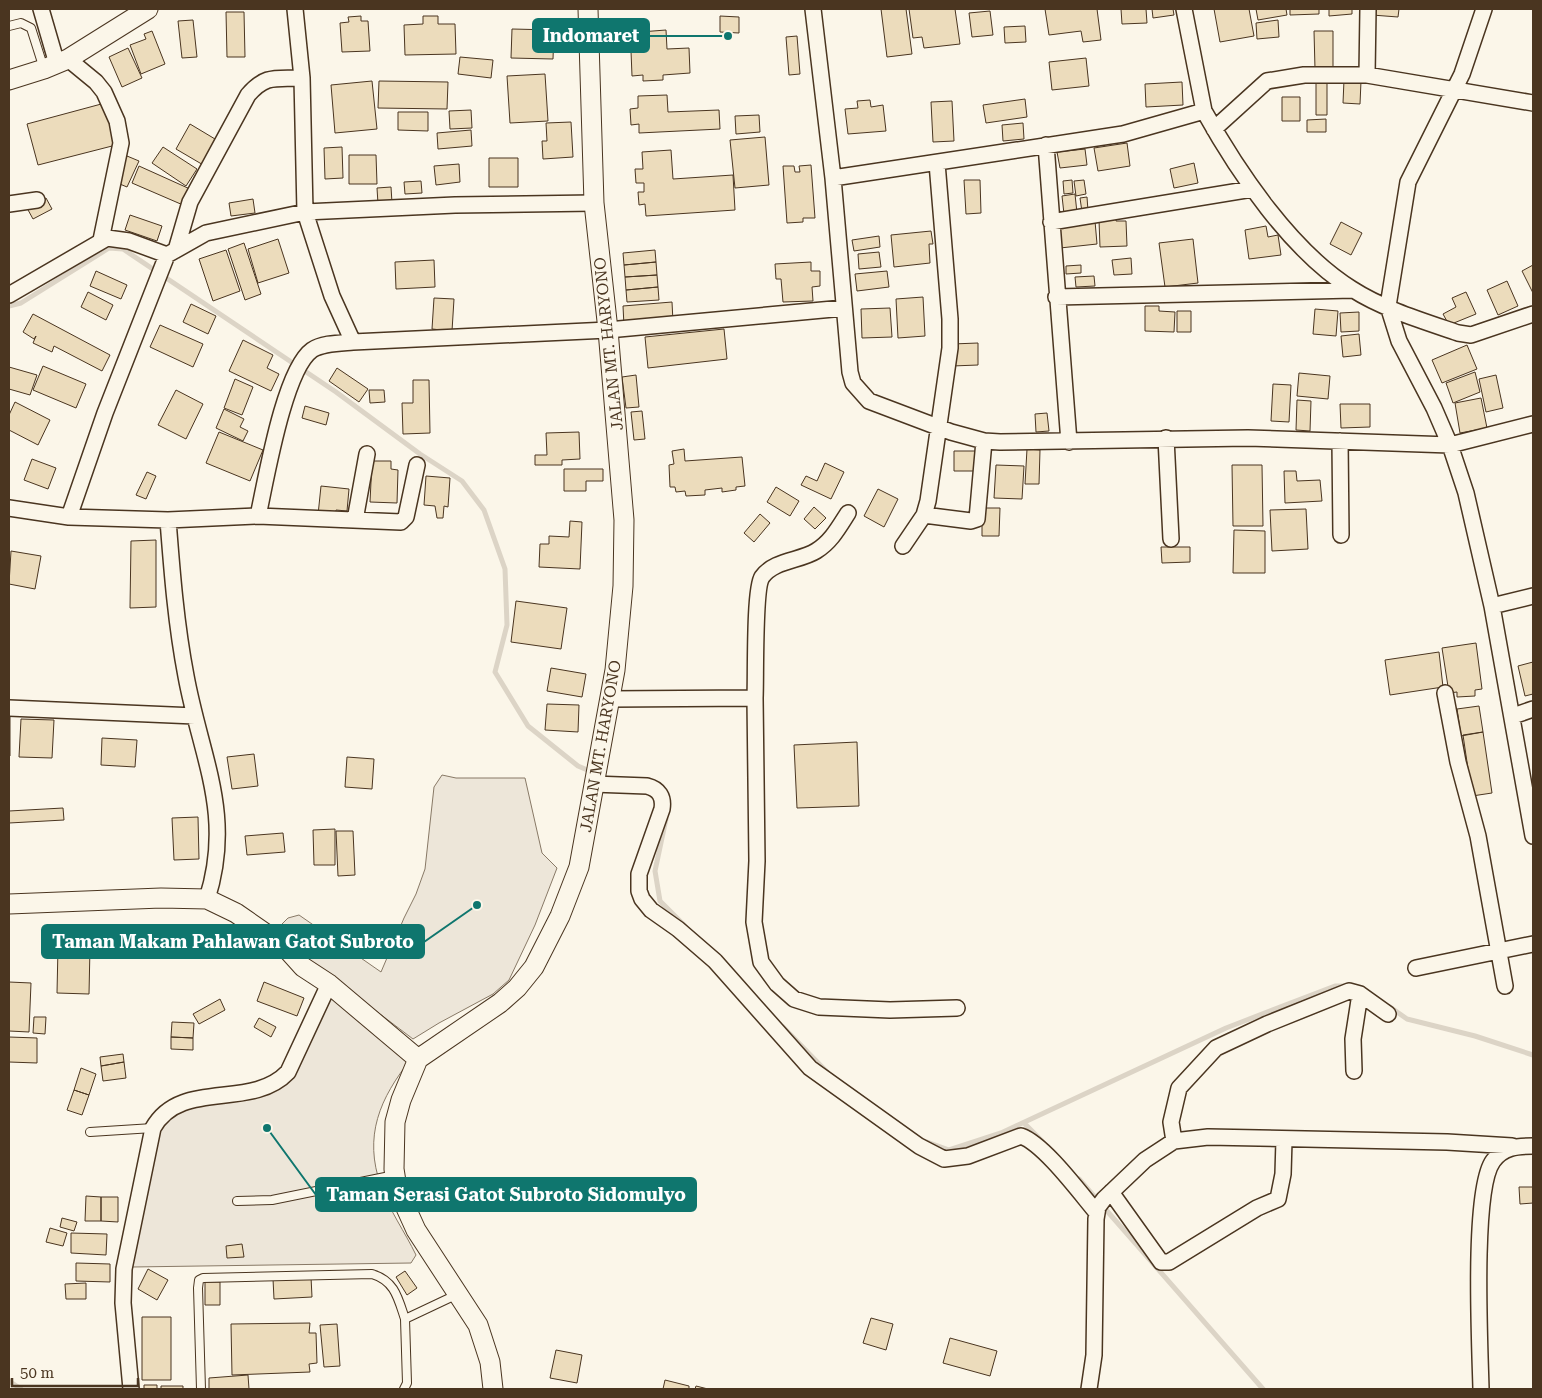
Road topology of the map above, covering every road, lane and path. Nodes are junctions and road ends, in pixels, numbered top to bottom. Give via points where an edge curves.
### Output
1 (41, 9) edge
2 (148, 9) edge
3 (294, 9) edge
4 (588, 9) edge
5 (813, 9) edge
6 (1184, 9) edge
7 (1368, 9) edge
8 (1484, 9) edge
9 (9, 26) edge
10 (56, 64) junction
11 (1367, 75) junction
12 (302, 78) junction
13 (9, 80) edge
14 (1455, 91) junction
15 (1533, 103) edge
16 (1204, 111) junction
17 (1214, 129) junction
18 (1046, 146) junction
19 (937, 163) junction
20 (833, 178) junction
21 (1252, 189) junction
22 (37, 200) dead end
23 (9, 201) edge
24 (594, 203) junction
25 (305, 212) junction
26 (1051, 222) junction
27 (101, 240) junction
28 (170, 256) junction
29 (1353, 290) junction
30 (9, 295) edge
31 (1056, 297) junction
32 (1388, 306) junction
33 (844, 308) junction
34 (1533, 314) edge
35 (608, 330) junction
36 (353, 342) junction
37 (1533, 424) edge
38 (938, 426) junction
39 (1166, 438) junction
40 (984, 441) junction
41 (1340, 441) junction
42 (1069, 442) junction
43 (1450, 445) junction
44 (368, 454) dead end
45 (417, 465) dead end
46 (9, 508) edge
47 (848, 513) dead end
48 (924, 515) junction
49 (258, 516) junction
50 (69, 517) junction
51 (168, 520) junction
52 (355, 520) junction
53 (1341, 534) dead end
54 (1171, 539) dead end
55 (903, 546) dead end
56 (1533, 596) edge
57 (1492, 606) junction
58 (1445, 693) dead end
59 (755, 698) junction
60 (610, 700) junction
61 (9, 708) edge
62 (1533, 710) edge
63 (195, 716) junction
64 (1513, 716) junction
65 (593, 784) junction
66 (1533, 836) edge
67 (208, 899) junction
68 (9, 904) edge
69 (1533, 944) edge
70 (1498, 952) junction
71 (1416, 968) dead end
72 (329, 984) junction
73 (1505, 986) dead end
74 (1360, 994) junction
75 (957, 1008) dead end
76 (1388, 1014) dead end
77 (418, 1059) junction
78 (1354, 1071) dead end
79 (153, 1128) junction
80 (90, 1132) dead end
81 (1284, 1140) junction
82 (1174, 1141) junction
83 (1512, 1146) junction
84 (1533, 1146) edge
85 (395, 1175) junction
86 (237, 1201) dead end
87 (1102, 1202) junction
88 (458, 1294) junction
89 (405, 1319) junction
90 (131, 1389) edge
91 (201, 1389) edge
92 (404, 1389) edge
93 (493, 1389) edge
94 (1089, 1389) edge
95 (1481, 1389) edge

1 - 10 street
2 - 10 street
3 - 12 street
4 - 24 street, JALAN MT. HARYONO
5 - 20 street
6 - 16 street
7 - 11 street
8 - 14 street
9 - 10 lane via 21,23 31,28
10 - 13 street
10 - 27 street via 96,82 117,121 121,144
11 - 14 street
11 - 17 street via 1304,75 1267,81
12 - 25 street
12 - 28 street via 265,80 248,95 190,202
14 - 15 street
14 - 32 street via 1408,182
16 - 17 street
16 - 18 street via 1123,134
17 - 21 street
18 - 19 street
18 - 26 street
19 - 20 street
19 - 38 street via 950,318 950,348
20 - 33 street
21 - 26 street
21 - 29 street via 1317,262
22 - 23 street
24 - 25 street
24 - 35 street, JALAN MT. HARYONO
25 - 28 street via 206,233
25 - 36 street via 332,296
26 - 31 street
27 - 28 street via 120,238
27 - 30 street
28 - 50 street via 156,283 105,413
29 - 31 street
29 - 32 street
31 - 42 street
32 - 34 street via 1458,333 1471,334
32 - 43 street via 1399,341
33 - 35 street
33 - 38 street via 853,383 869,401
35 - 36 street
35 - 60 street, JALAN MT. HARYONO via 624,520 624,586
36 - 49 street via 316,348 301,361 283,410
37 - 43 street
38 - 40 street
38 - 48 street
39 - 41 street
39 - 42 street
39 - 54 street
40 - 42 street
40 - 48 street via 976,518 970,521
41 - 43 street
41 - 53 street
43 - 57 street via 1466,493
44 - 52 street
45 - 52 street via 404,521
46 - 50 street
47 - 59 street via 832,538 816,551 771,568 762,578
48 - 55 street
49 - 51 street
49 - 52 street
50 - 51 street
51 - 63 street via 176,617
56 - 57 street
57 - 64 street
58 - 70 street via 1458,762 1478,836
59 - 60 street
59 - 75 street via 757,861 754,922 761,962 777,984 794,999 819,1007
60 - 65 street, JALAN MT. HARYONO
61 - 63 street
62 - 64 street
63 - 67 street via 218,818 218,856
64 - 66 street
65 - 77 street, JALAN MT. HARYONO via 579,867 560,916 534,967 500,1004
65 - 87 street via 647,786 659,793 662,809 639,874 642,899 651,910 715,961 810,1068 918,1146 944,1160 959,1159 1021,1136 1030,1139
67 - 68 street
67 - 72 street via 236,913
69 - 70 street
70 - 71 street
70 - 73 street
72 - 77 street
72 - 79 street via 288,1072 278,1082 252,1092 187,1101 159,1117
74 - 76 street
74 - 78 street
74 - 82 street via 1337,995 1216,1048 1179,1088 1171,1122
77 - 85 street via 395,1122
79 - 80 lane
79 - 90 street via 124,1269 123,1303
81 - 82 street via 1208,1137
81 - 83 street
81 - 87 street via 1278,1199 1257,1208 1170,1262 1161,1262
82 - 87 street via 1145,1160
83 - 84 street
83 - 95 street via 1493,1161 1487,1171 1482,1200
85 - 86 lane via 272,1200
85 - 88 street via 397,1188 416,1230
87 - 94 street
88 - 89 lane
88 - 93 street via 478,1325 490,1362
89 - 91 lane via 396,1291 389,1282 372,1274 203,1278 199,1280 198,1288
89 - 92 lane

